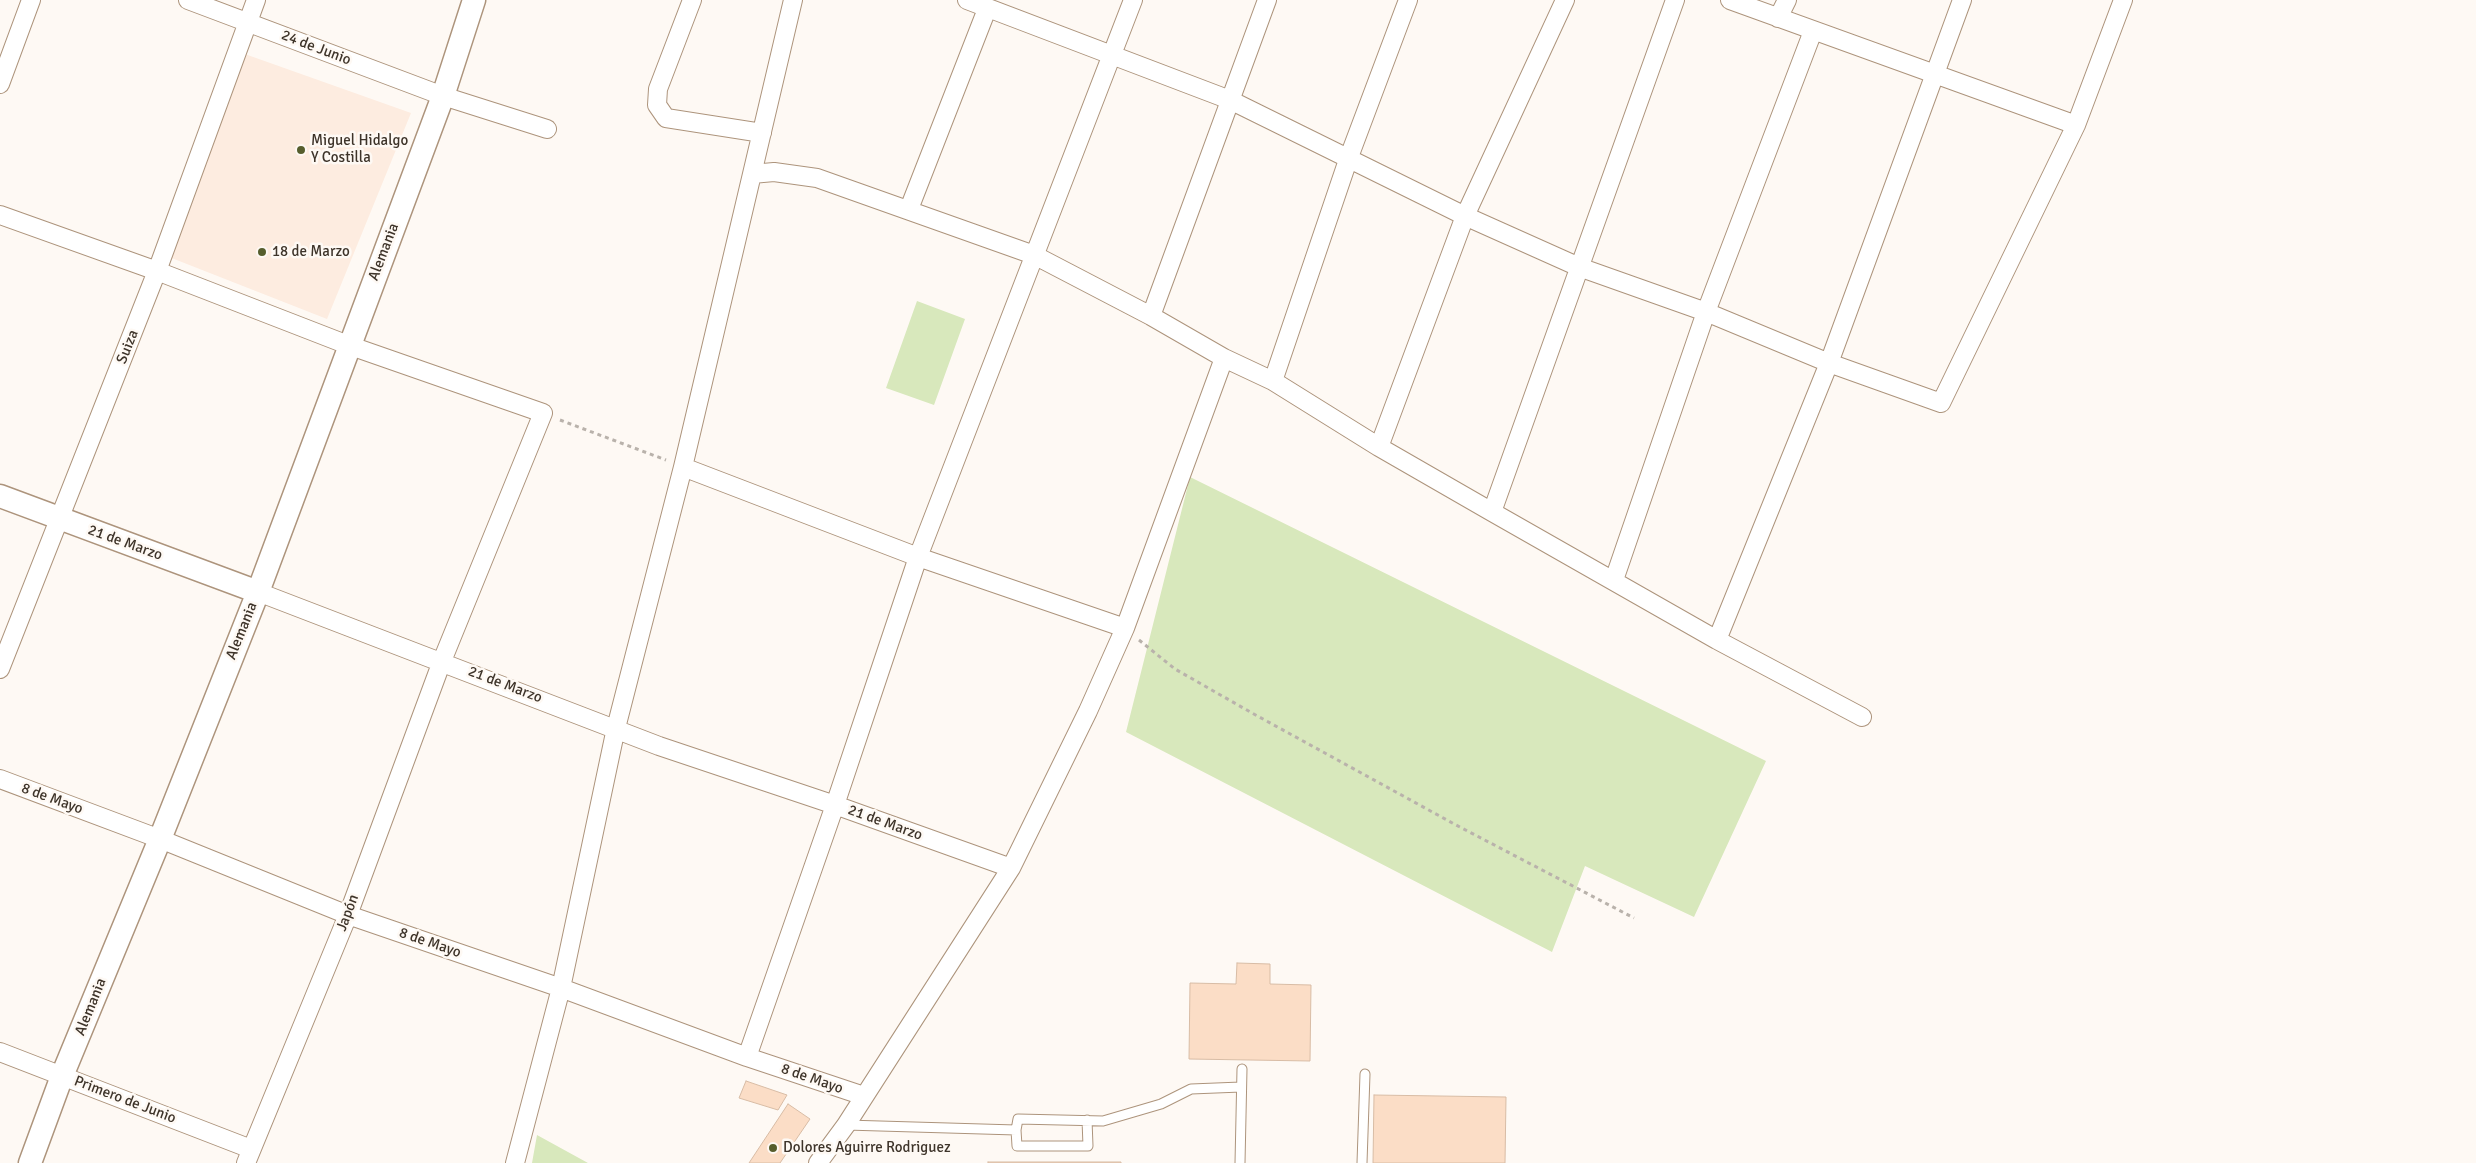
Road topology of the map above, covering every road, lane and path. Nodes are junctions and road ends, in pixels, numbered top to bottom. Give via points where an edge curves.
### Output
1 (31, 0) edge
2 (188, 0) edge
3 (256, 0) edge
4 (474, 0) edge
5 (692, 0) edge
6 (793, 0) edge
7 (967, 0) edge
8 (1133, 0) edge
9 (1267, 0) edge
10 (1408, 0) edge
11 (1566, 0) edge
12 (1675, 0) edge
13 (1730, 0) edge
14 (1787, 0) edge
15 (1962, 0) edge
16 (2123, 0) edge
17 (987, 9) junction
18 (1778, 18) junction
19 (248, 22) junction
20 (1813, 31) junction
21 (1113, 56) junction
22 (1935, 74) junction
23 (0, 84) edge
24 (444, 96) junction
25 (1230, 100) junction
26 (2076, 125) junction
27 (547, 129) dead end
28 (762, 133) junction
29 (1349, 157) junction
30 (752, 174) junction
31 (909, 209) junction
32 (0, 214) edge
33 (1466, 216) junction
34 (1034, 255) junction
35 (1579, 267) junction
36 (157, 272) junction
37 (1706, 312) junction
38 (1151, 316) junction
39 (348, 345) junction
40 (1224, 358) junction
41 (1828, 363) junction
42 (1273, 381) junction
43 (542, 413) junction
44 (1379, 447) junction
45 (683, 467) junction
46 (0, 496) edge
47 (1492, 512) junction
48 (60, 518) junction
49 (918, 557) junction
50 (1614, 580) junction
51 (258, 592) junction
52 (1125, 628) junction
53 (1717, 640) junction
54 (442, 661) junction
55 (0, 669) edge
56 (1862, 717) dead end
57 (616, 728) junction
58 (0, 779) edge
59 (835, 805) junction
60 (160, 839) junction
61 (1011, 868) junction
62 (348, 915) junction
63 (1634, 918) dead end
64 (561, 988) junction
65 (0, 1052) edge
66 (746, 1057) junction
67 (1242, 1069) dead end
68 (1365, 1074) dead end
69 (62, 1076) junction
70 (1241, 1087) junction
71 (864, 1096) junction
72 (1087, 1120) junction
73 (846, 1125) junction
74 (1016, 1130) junction
75 (248, 1156) edge
76 (30, 1163) edge
77 (515, 1163) edge
78 (818, 1163) edge
79 (1240, 1163) edge
80 (1362, 1163) edge

1 - 23 street
2 - 19 street, 24 de Junio
3 - 19 street, Suiza
4 - 24 street, Alemania
5 - 28 street via 658,89 657,105 666,118
6 - 28 street
7 - 17 street
8 - 21 street
9 - 25 street
10 - 29 street
11 - 33 street
12 - 35 street
13 - 18 street
14 - 18 street
15 - 22 street
16 - 26 street
17 - 21 street
17 - 31 street
18 - 20 street
19 - 24 street, 24 de Junio
19 - 36 street, Suiza
20 - 22 street
20 - 37 street
21 - 25 street
21 - 34 street
22 - 26 street
22 - 41 street
24 - 27 street, 24 de Junio
24 - 39 street, Alemania
25 - 29 street
25 - 38 street
26 - 41 street via 1941,402
28 - 30 street
29 - 33 street
29 - 42 street
30 - 31 street via 774,172 817,178
30 - 45 street
31 - 34 street
32 - 36 street
33 - 35 street
33 - 44 street
34 - 38 street
34 - 49 street
35 - 37 street
35 - 47 street
36 - 39 street
36 - 48 street, Suiza
37 - 41 street
37 - 50 street
38 - 40 street
39 - 43 street
39 - 51 street, Alemania
40 - 42 street
40 - 52 street
41 - 53 street
42 - 44 street
43 - 45 path
43 - 54 street, Japón
44 - 47 street
45 - 49 street
45 - 57 street
46 - 48 street, 21 de Marzo
47 - 50 street
48 - 51 street, 21 de Marzo
48 - 55 street, Suiza
49 - 52 street
49 - 59 street
50 - 53 street
51 - 54 street, 21 de Marzo
51 - 60 street, Alemania
52 - 61 street
52 - 63 path via 1175,669 1252,713
53 - 56 street
54 - 57 street, 21 de Marzo
54 - 62 street, Japón
57 - 59 street, 21 de Marzo via 659,746
57 - 64 street
58 - 60 street, 8 de Mayo
59 - 61 street, 21 de Marzo
59 - 66 street
60 - 62 street, 8 de Mayo
60 - 69 street, Alemania
61 - 71 street
62 - 64 street, 8 de Mayo
62 - 75 street, Japón
64 - 66 street, 8 de Mayo
64 - 77 street
65 - 69 street, Primero de Junio
66 - 71 street, 8 de Mayo
67 - 70 lane
68 - 80 lane
69 - 75 street, Primero de Junio
69 - 76 street, Alemania
70 - 72 lane via 1191,1089 1161,1104 1103,1121
70 - 79 lane
71 - 73 street
72 - 74 lane via 1018,1119
72 - 74 lane via 1088,1146 1017,1146
73 - 74 lane
73 - 78 street

